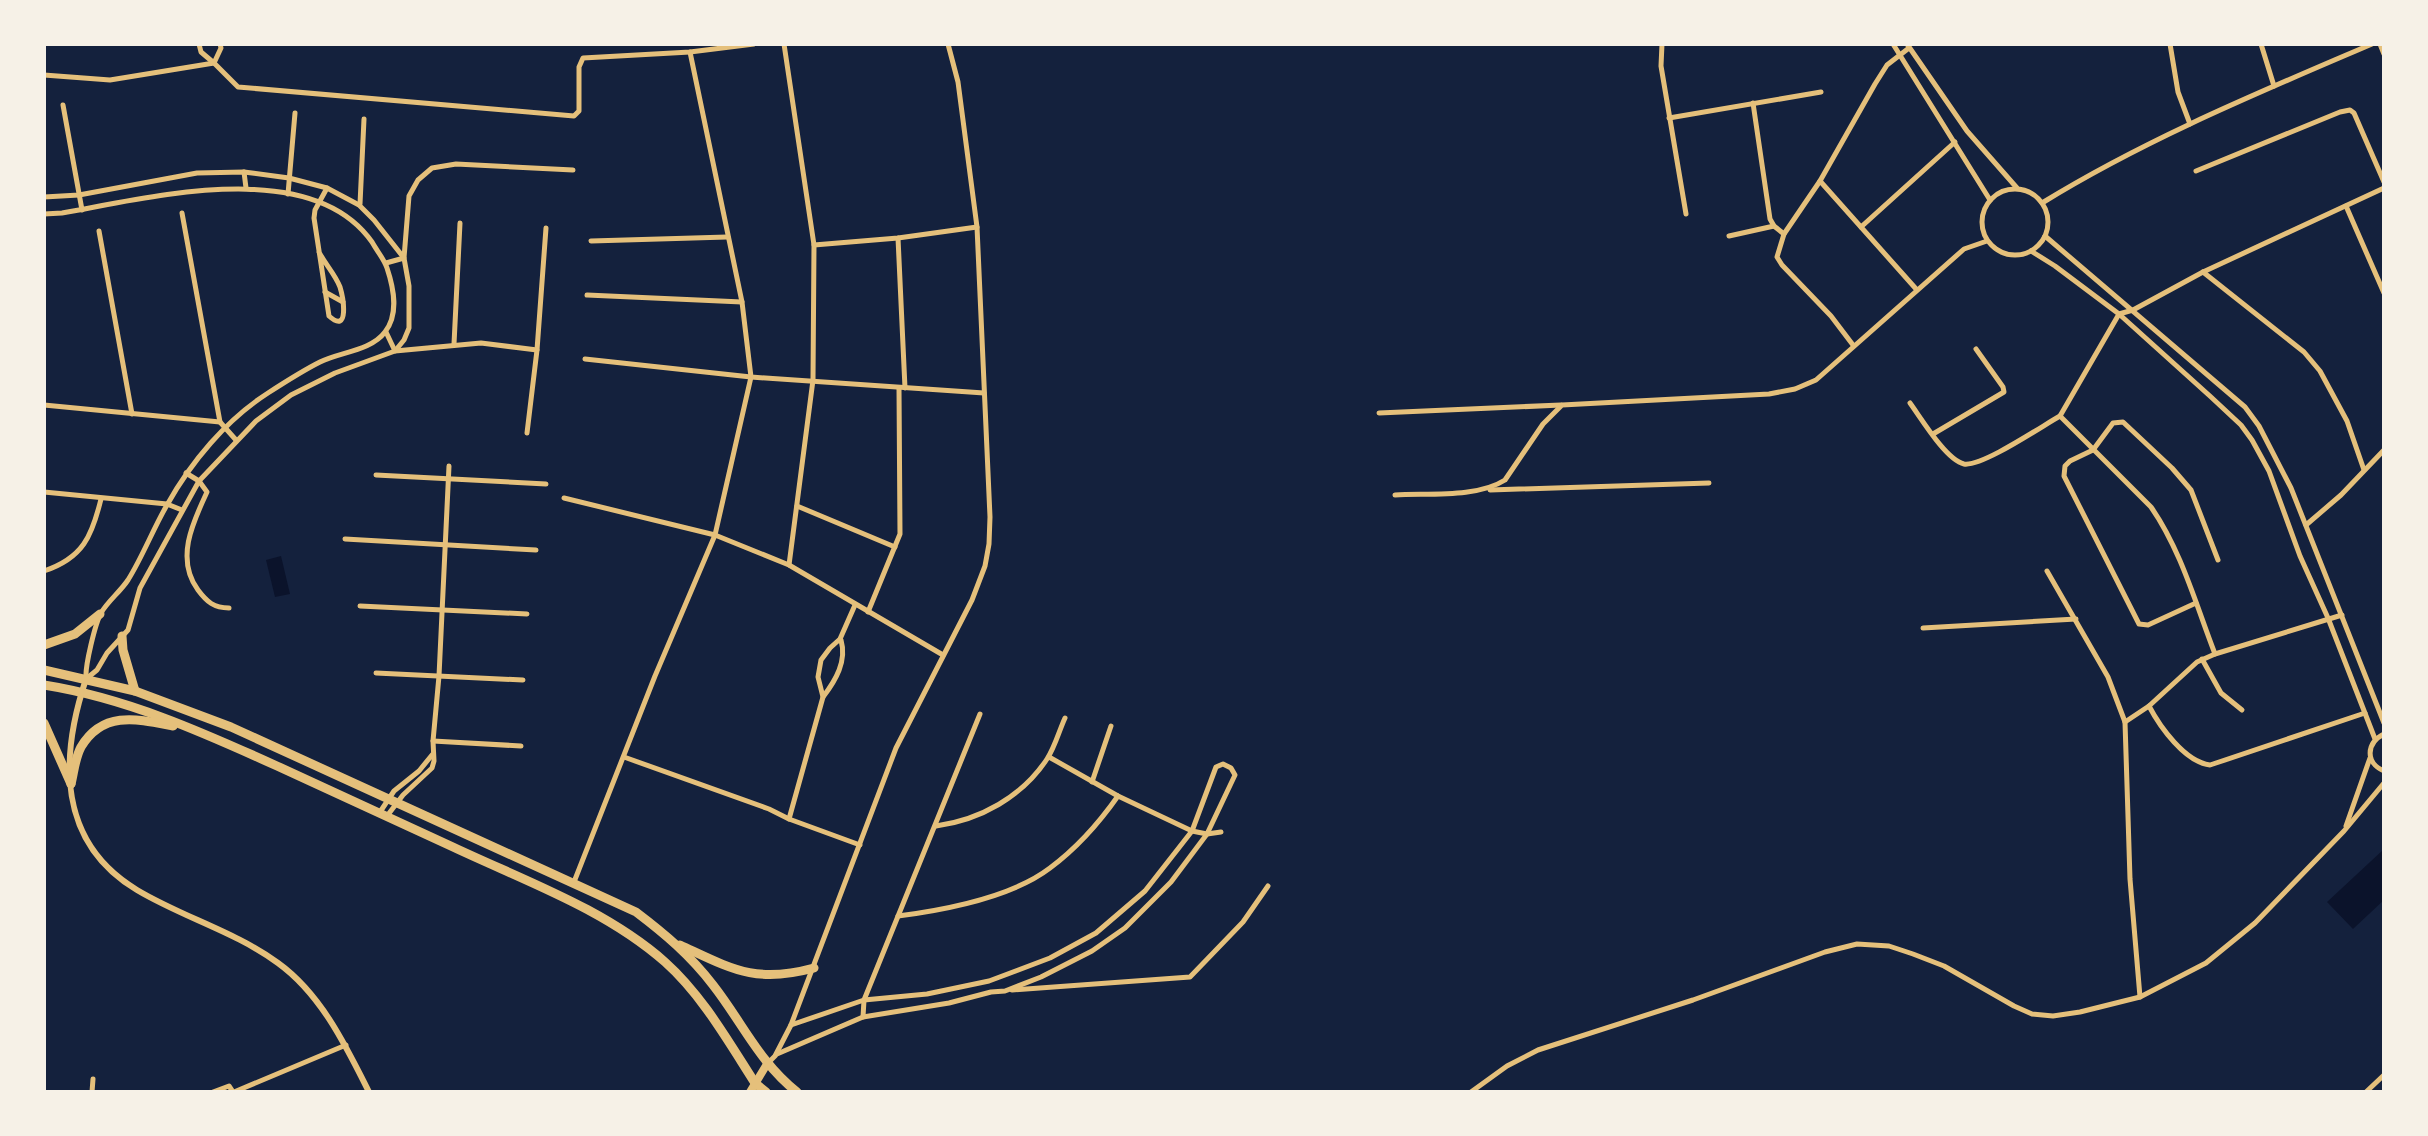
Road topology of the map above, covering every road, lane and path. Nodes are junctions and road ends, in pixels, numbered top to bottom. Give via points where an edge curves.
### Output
1 (199, 44) edge
2 (220, 44) edge
3 (754, 44) edge
4 (784, 44) edge
5 (948, 44) edge
6 (1662, 44) edge
7 (1893, 44) edge
8 (2170, 44) edge
9 (2261, 44) edge
10 (2372, 44) edge
11 (2380, 44) edge
12 (1908, 46) edge
13 (690, 52) junction
14 (2384, 54) edge
15 (1899, 56) junction
16 (214, 63) junction
17 (44, 75) edge
18 (2274, 86) junction
19 (1821, 92) dead end
20 (1753, 103) junction
21 (63, 105) dead end
22 (295, 113) dead end
23 (1669, 118) junction
24 (364, 119) dead end
25 (2190, 124) junction
26 (1955, 142) junction
27 (573, 170) dead end
28 (2196, 171) dead end
29 (244, 172) junction
30 (289, 178) junction
31 (1820, 181) junction
32 (2384, 182) edge
33 (246, 188) junction
34 (327, 188) junction
35 (2384, 188) edge
36 (2017, 189) junction
37 (288, 194) junction
38 (79, 195) junction
39 (44, 197) edge
40 (1990, 200) junction
41 (319, 203) junction
42 (2042, 203) junction
43 (359, 205) junction
44 (2346, 206) junction
45 (82, 210) junction
46 (182, 213) dead end
47 (44, 214) edge
48 (1686, 214) dead end
49 (460, 223) dead end
50 (1774, 226) junction
51 (977, 227) junction
52 (1861, 227) junction
53 (546, 228) dead end
54 (99, 231) dead end
55 (1784, 234) junction
56 (1729, 236) dead end
57 (2045, 236) junction
58 (727, 237) junction
59 (898, 238) junction
60 (591, 241) dead end
61 (1987, 241) junction
62 (814, 245) junction
63 (2031, 251) junction
64 (319, 252) junction
65 (404, 258) junction
66 (386, 263) junction
67 (2203, 272) junction
68 (1917, 290) junction
69 (325, 292) junction
70 (2384, 293) edge
71 (587, 295) dead end
72 (742, 302) junction
73 (343, 303) junction
74 (2133, 310) junction
75 (2119, 314) junction
76 (386, 332) junction
77 (454, 344) junction
78 (1853, 345) junction
79 (1976, 349) dead end
80 (537, 350) junction
81 (395, 351) junction
82 (585, 359) dead end
83 (751, 377) junction
84 (813, 380) junction
85 (285, 382) junction
86 (902, 388) junction
87 (984, 393) junction
88 (291, 395) junction
89 (1910, 403) dead end
90 (44, 405) edge
91 (1562, 405) junction
92 (1379, 413) dead end
93 (132, 414) junction
94 (2060, 416) junction
95 (220, 422) junction
96 (225, 429) junction
97 (527, 433) dead end
98 (1933, 434) junction
99 (236, 440) junction
100 (2093, 450) junction
101 (2384, 450) edge
102 (449, 466) dead end
103 (2364, 470) junction
104 (186, 473) junction
105 (376, 475) dead end
106 (448, 479) junction
107 (199, 481) junction
108 (1709, 483) dead end
109 (546, 484) dead end
110 (1481, 490) junction
111 (44, 492) edge
112 (1395, 495) dead end
113 (564, 498) dead end
114 (101, 499) junction
115 (167, 504) junction
116 (797, 506) junction
117 (182, 510) junction
118 (2306, 525) junction
119 (715, 535) junction
120 (345, 539) dead end
121 (445, 545) junction
122 (895, 547) junction
123 (536, 550) dead end
124 (2218, 560) dead end
125 (789, 565) junction
126 (44, 571) edge
127 (2047, 571) dead end
128 (2196, 603) junction
129 (855, 605) junction
130 (360, 606) dead end
131 (229, 608) dead end
132 (442, 610) junction
133 (868, 612) junction
134 (100, 614) junction
135 (527, 614) dead end
136 (2342, 615) junction
137 (2328, 618) junction
138 (2076, 619) junction
139 (1923, 628) dead end
140 (125, 633) junction
141 (840, 639) junction
142 (44, 645) edge
143 (2215, 654) junction
144 (943, 655) junction
145 (2202, 659) junction
146 (44, 670) edge
147 (376, 673) dead end
148 (439, 676) junction
149 (86, 679) junction
150 (523, 680) dead end
151 (44, 685) edge
152 (135, 691) junction
153 (82, 692) junction
154 (823, 697) junction
155 (2149, 706) junction
156 (2242, 710) dead end
157 (2365, 713) junction
158 (980, 714) dead end
159 (1065, 718) dead end
160 (2125, 722) junction
161 (44, 723) edge
162 (2384, 723) edge
163 (1111, 726) dead end
164 (200, 731) junction
165 (2384, 734) edge
166 (2375, 739) junction
167 (433, 741) junction
168 (521, 746) dead end
169 (432, 755) junction
170 (624, 757) junction
171 (1049, 757) junction
172 (2370, 758) junction
173 (2384, 771) edge
174 (1092, 782) junction
175 (2384, 783) edge
176 (71, 784) junction
177 (1118, 796) junction
178 (392, 801) junction
179 (384, 814) junction
180 (789, 819) junction
181 (935, 826) junction
182 (1192, 831) junction
183 (2344, 831) junction
184 (1221, 832) dead end
185 (1207, 834) junction
186 (860, 845) junction
187 (574, 882) junction
188 (1268, 886) dead end
189 (1145, 891) junction
190 (1155, 899) junction
191 (898, 916) junction
192 (1096, 933) junction
193 (677, 943) junction
194 (1103, 944) junction
195 (1050, 958) junction
196 (814, 968) junction
197 (1056, 970) junction
198 (989, 981) junction
199 (1005, 991) junction
200 (991, 992) junction
201 (927, 994) junction
202 (2140, 997) junction
203 (864, 1000) junction
204 (929, 1007) junction
205 (863, 1017) junction
206 (791, 1025) junction
207 (346, 1045) junction
208 (777, 1054) junction
209 (767, 1064) junction
210 (2384, 1075) edge
211 (93, 1079) dead end
212 (753, 1088) edge
213 (92, 1092) edge
214 (213, 1092) edge
215 (233, 1092) edge
216 (367, 1092) edge
217 (766, 1092) edge
218 (797, 1092) edge
219 (1471, 1092) edge
220 (2366, 1092) edge

1 - 16 street
2 - 16 street
3 - 13 street
4 - 62 street
5 - 51 street
6 - 23 street
7 - 15 street
8 - 25 street
9 - 18 street
10 - 18 street
11 - 14 street
12 - 15 street
12 - 36 street via 1967,131
13 - 16 street via 588,56 580,62 579,111 574,116 238,87
13 - 58 street
15 - 26 street
15 - 31 street via 1887,65
16 - 17 street via 110,80
18 - 25 street
19 - 20 street
20 - 23 street
20 - 50 street
21 - 38 street
22 - 30 street
23 - 48 street
24 - 43 street
25 - 42 street
26 - 40 street
26 - 52 street
27 - 65 street via 456,164 432,168 409,196
28 - 32 street via 2350,110
29 - 30 street
29 - 33 street
29 - 38 street via 197,173
30 - 34 street
30 - 37 street
31 - 52 street
31 - 55 street
33 - 37 street
33 - 45 street via 197,189
34 - 41 street
34 - 43 street
35 - 44 street
36 - 40 street
36 - 42 street
37 - 41 street
38 - 39 street
38 - 45 street
40 - 61 street via 1981,220
41 - 64 street via 314,218
41 - 66 street via 364,232
42 - 57 street
43 - 65 street
44 - 67 street
44 - 70 street
45 - 47 street
46 - 95 street
49 - 77 street
50 - 55 street
50 - 56 street
51 - 59 street
51 - 87 street
52 - 68 street
53 - 80 street
54 - 93 street
55 - 78 street via 1777,257
57 - 63 street
57 - 74 street
58 - 60 street
58 - 72 street
59 - 62 street
59 - 86 street
61 - 63 street via 2002,253
61 - 68 street via 1964,249
62 - 84 street
63 - 75 street
64 - 69 street
64 - 73 street via 335,276
65 - 66 street
65 - 81 street via 410,320
66 - 76 street via 394,300
67 - 74 street
67 - 103 street via 2304,352 2320,371 2347,421
68 - 78 street
69 - 73 street
69 - 73 street via 333,321 342,318
71 - 72 street
72 - 83 street
74 - 75 street
74 - 118 street via 2245,407 2270,445
75 - 94 street
75 - 137 street via 2252,440
76 - 81 street
76 - 85 street
77 - 80 street
77 - 81 street
78 - 91 street via 1816,380 1782,392
79 - 98 street via 2004,392
80 - 97 street
81 - 88 street
82 - 83 street
83 - 84 street
83 - 119 street
84 - 86 street
84 - 116 street
85 - 88 street
85 - 96 street
86 - 87 street
86 - 122 street via 900,534
87 - 144 street via 989,544 972,600
88 - 99 street
89 - 98 street
90 - 93 street
91 - 92 street
91 - 110 street via 1505,480
93 - 95 street
94 - 98 street via 1982,462 1958,461
94 - 100 street
95 - 96 street
96 - 99 street
96 - 104 street
99 - 107 street
100 - 124 street via 2113,423 2123,422 2191,490
100 - 128 street via 2159,518
100 - 128 street via 2070,461 2064,476 2139,624 2148,625
101 - 103 street
102 - 106 street
103 - 118 street
104 - 107 street
104 - 115 street
105 - 106 street
106 - 109 street
106 - 121 street
107 - 117 street
107 - 131 street via 207,492 192,523 186,563 193,584 209,603
108 - 110 street
110 - 112 street
111 - 114 street
113 - 119 street
114 - 115 street
114 - 126 street via 88,540 68,560
115 - 117 street
115 - 134 street via 128,581
116 - 122 street
116 - 125 street
117 - 140 street via 140,588
118 - 136 street
119 - 125 street
119 - 170 street
120 - 121 street
121 - 123 street
121 - 132 street
122 - 133 street
125 - 129 street
127 - 138 street
128 - 143 street
129 - 133 street
129 - 141 street
130 - 132 street
132 - 135 street
132 - 148 street
133 - 144 street
134 - 142 highway via 75,634
134 - 149 street
136 - 137 street
136 - 162 street
137 - 143 street
137 - 157 street
138 - 139 street
138 - 160 street
140 - 149 street
140 - 152 highway via 123,650
141 - 154 street via 841,666
141 - 154 street via 819,667
143 - 145 street
144 - 186 street via 896,748
145 - 155 street
145 - 156 street via 2221,693
146 - 149 highway
147 - 148 street
148 - 150 street
148 - 167 street
149 - 152 highway
149 - 153 street
151 - 153 highway
152 - 178 highway via 231,727
153 - 164 highway
153 - 176 street via 68,755
154 - 180 street
155 - 157 street via 2166,734 2201,764 2210,765
155 - 160 street
157 - 166 street
158 - 181 street
159 - 171 street
160 - 202 street
161 - 176 highway
163 - 174 street
164 - 176 highway via 116,720 80,750
164 - 179 highway
165 - 166 street
166 - 172 street
167 - 168 street
167 - 169 street
169 - 178 street
169 - 178 street via 432,768
170 - 180 street
170 - 187 street
171 - 174 street
171 - 181 street via 1001,804 966,820
172 - 173 street
172 - 183 street
174 - 177 street
175 - 183 street
176 - 207 street via 83,834 108,868 138,891 278,963 299,981
177 - 182 street
177 - 191 street via 1101,820 1048,870 970,902
178 - 179 street
178 - 179 street
178 - 187 highway
179 - 212 highway via 554,894 642,944 689,987
180 - 186 street
181 - 191 street
182 - 185 street
182 - 185 street via 1212,775 1223,764 1235,775
182 - 189 street
183 - 202 street via 2255,923 2206,963
184 - 185 street
185 - 190 street
186 - 196 street
187 - 193 highway via 636,912
188 - 199 street via 1243,922 1190,977
189 - 190 street
189 - 192 street
190 - 194 street
191 - 203 street
192 - 194 street
192 - 195 street
193 - 196 highway via 758,975
193 - 209 highway via 713,984
194 - 197 street
195 - 197 street
195 - 198 street
196 - 206 street
197 - 199 street
198 - 200 street
198 - 201 street
199 - 200 street
200 - 204 street
201 - 203 street
201 - 204 street
202 - 219 street via 2080,1012 2032,1014 1944,966 1889,946 1857,944 1538,1050
203 - 205 street
203 - 206 street
204 - 205 street
205 - 208 street
206 - 208 street
207 - 215 street
207 - 216 street
208 - 209 street
209 - 212 main road
209 - 218 highway
210 - 220 street
211 - 213 street
212 - 217 highway
214 - 215 street via 229,1086

